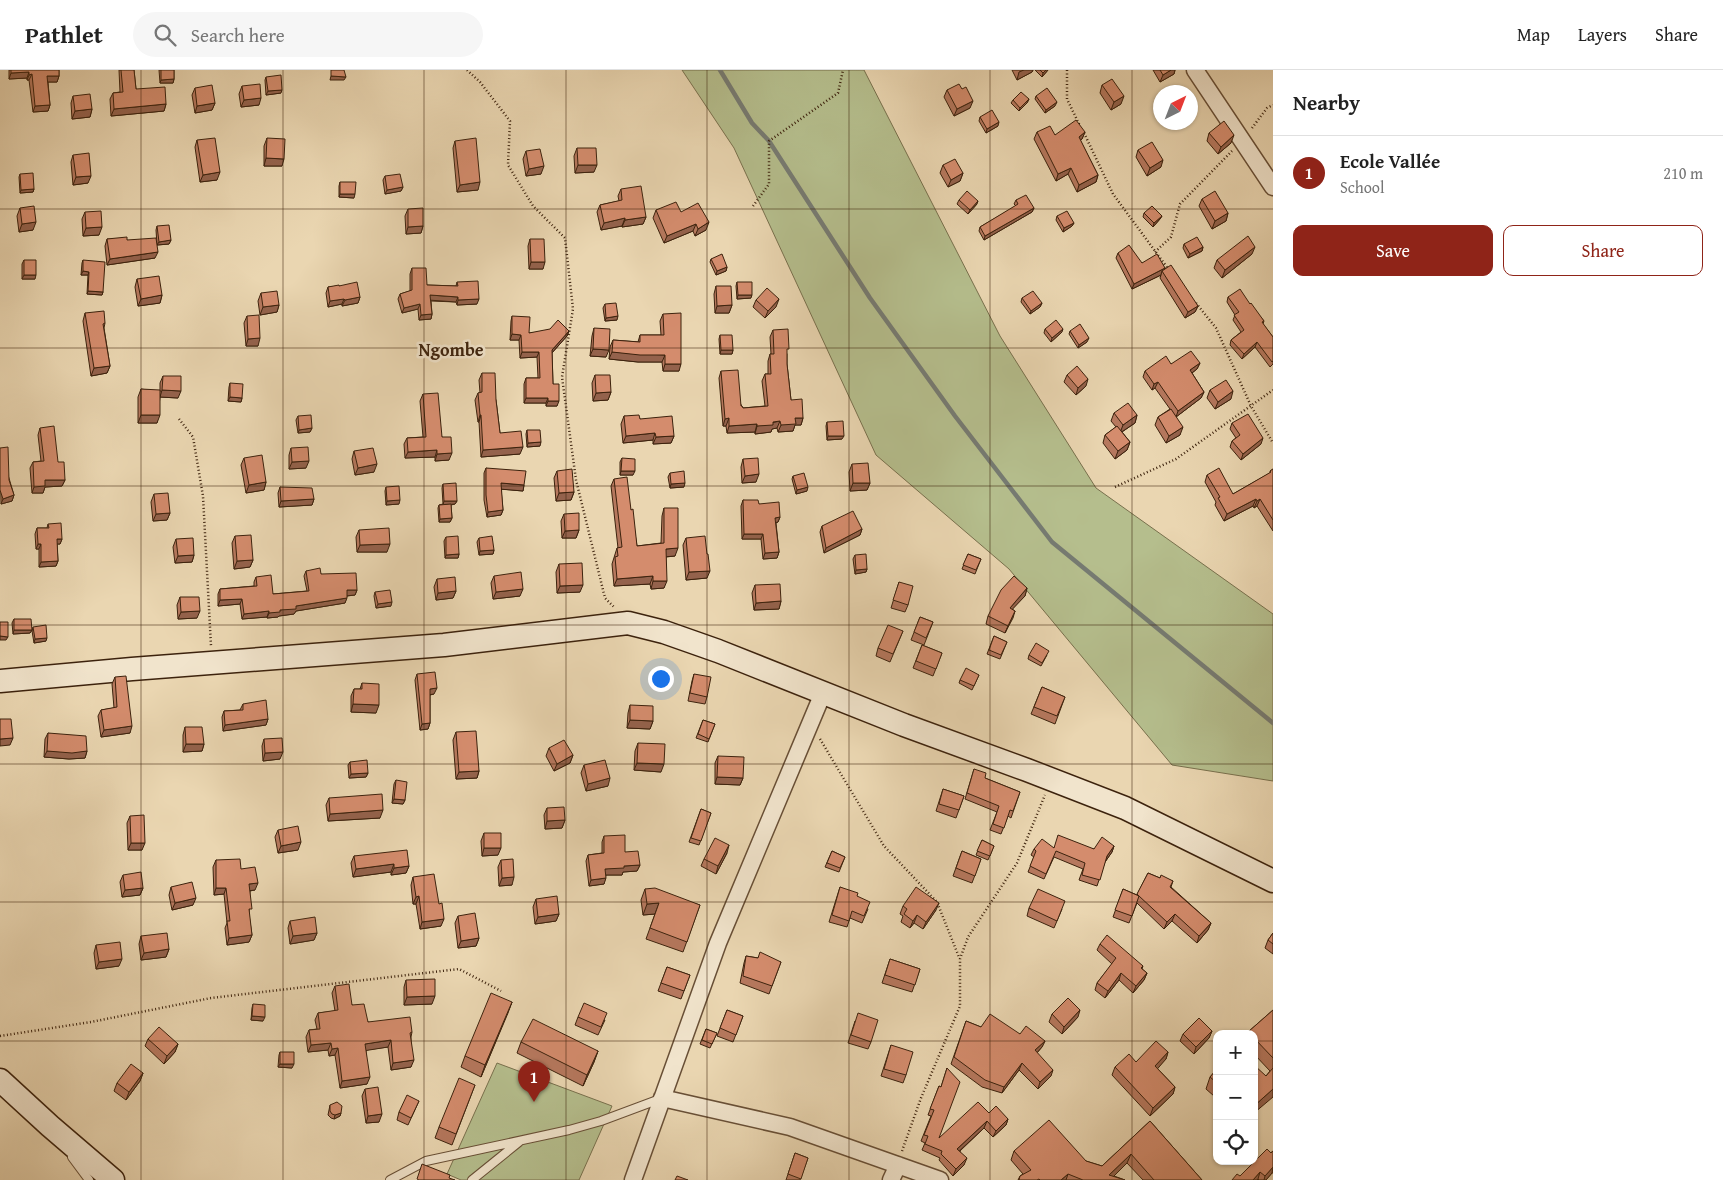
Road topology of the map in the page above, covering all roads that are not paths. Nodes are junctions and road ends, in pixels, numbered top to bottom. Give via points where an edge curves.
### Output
1 (1195, 70) edge
2 (1273, 187) edge
3 (0, 681) edge
4 (823, 693) junction
5 (1273, 882) edge
6 (0, 1080) edge
7 (662, 1098) junction
8 (50, 1126) junction
9 (521, 1140) junction
10 (898, 1165) junction
11 (89, 1180) edge
12 (113, 1180) edge
13 (390, 1180) edge
14 (472, 1180) edge
15 (633, 1180) edge
16 (891, 1180) edge
17 (940, 1180) edge

1 - 2 street
3 - 4 street via 444,645 628,623 718,651
4 - 5 street via 1125,808
4 - 7 street via 718,943
6 - 8 street
7 - 9 lane via 601,1121
7 - 10 street via 790,1127
7 - 15 street
8 - 11 lane
8 - 12 street
9 - 13 lane via 426,1160
9 - 14 lane
10 - 16 street
10 - 17 street

